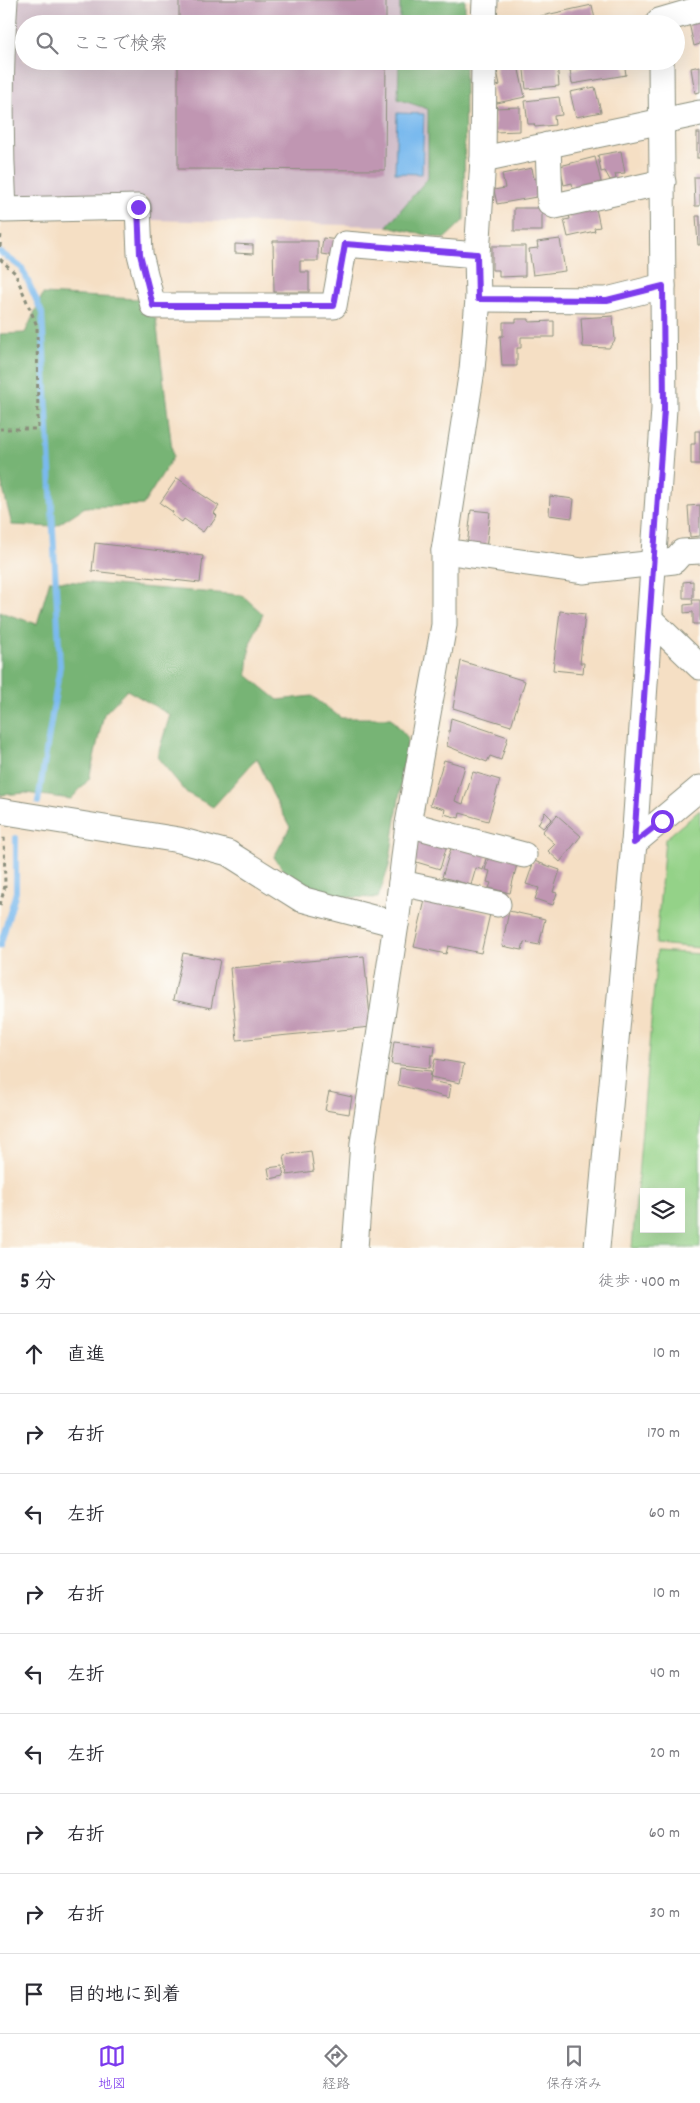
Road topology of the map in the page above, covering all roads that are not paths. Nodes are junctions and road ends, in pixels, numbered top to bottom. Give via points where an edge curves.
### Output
1 (5, 0) edge
2 (484, 0) edge
3 (700, 9) edge
4 (484, 15) edge
5 (658, 15) edge
6 (484, 70) edge
7 (660, 70) edge
8 (700, 113) edge
9 (662, 121) junction
10 (548, 145) junction
11 (483, 159) junction
12 (663, 182) junction
13 (477, 254) junction
14 (663, 286) junction
15 (478, 299) junction
16 (444, 551) junction
17 (700, 551) edge
18 (654, 564) junction
19 (650, 619) junction
20 (700, 667) edge
21 (700, 788) edge
22 (2, 811) edge
23 (408, 824) junction
24 (634, 843) junction
25 (524, 855) dead end
26 (401, 883) junction
27 (498, 904) dead end
28 (396, 924) junction
29 (355, 1248) edge
30 (597, 1248) edge

1 - 13 street via 1,162 4,210 138,207 140,254 153,306 334,306 345,244
2 - 4 street
3 - 5 street
6 - 11 street
7 - 9 street
8 - 9 street
9 - 10 street
9 - 12 street
10 - 11 street
10 - 12 street via 550,203 555,206
11 - 13 street
12 - 14 street
13 - 15 street
14 - 15 street via 607,300
14 - 18 street via 664,409
15 - 16 street via 472,370
16 - 18 street via 583,571
16 - 23 street via 444,625
17 - 18 street via 682,552 674,561
18 - 19 street
19 - 20 street
19 - 24 street
21 - 24 street
22 - 28 street via 179,840 228,853 300,899
23 - 25 street
23 - 26 street
24 - 30 street
26 - 27 street
26 - 28 street
28 - 29 street via 363,1143

